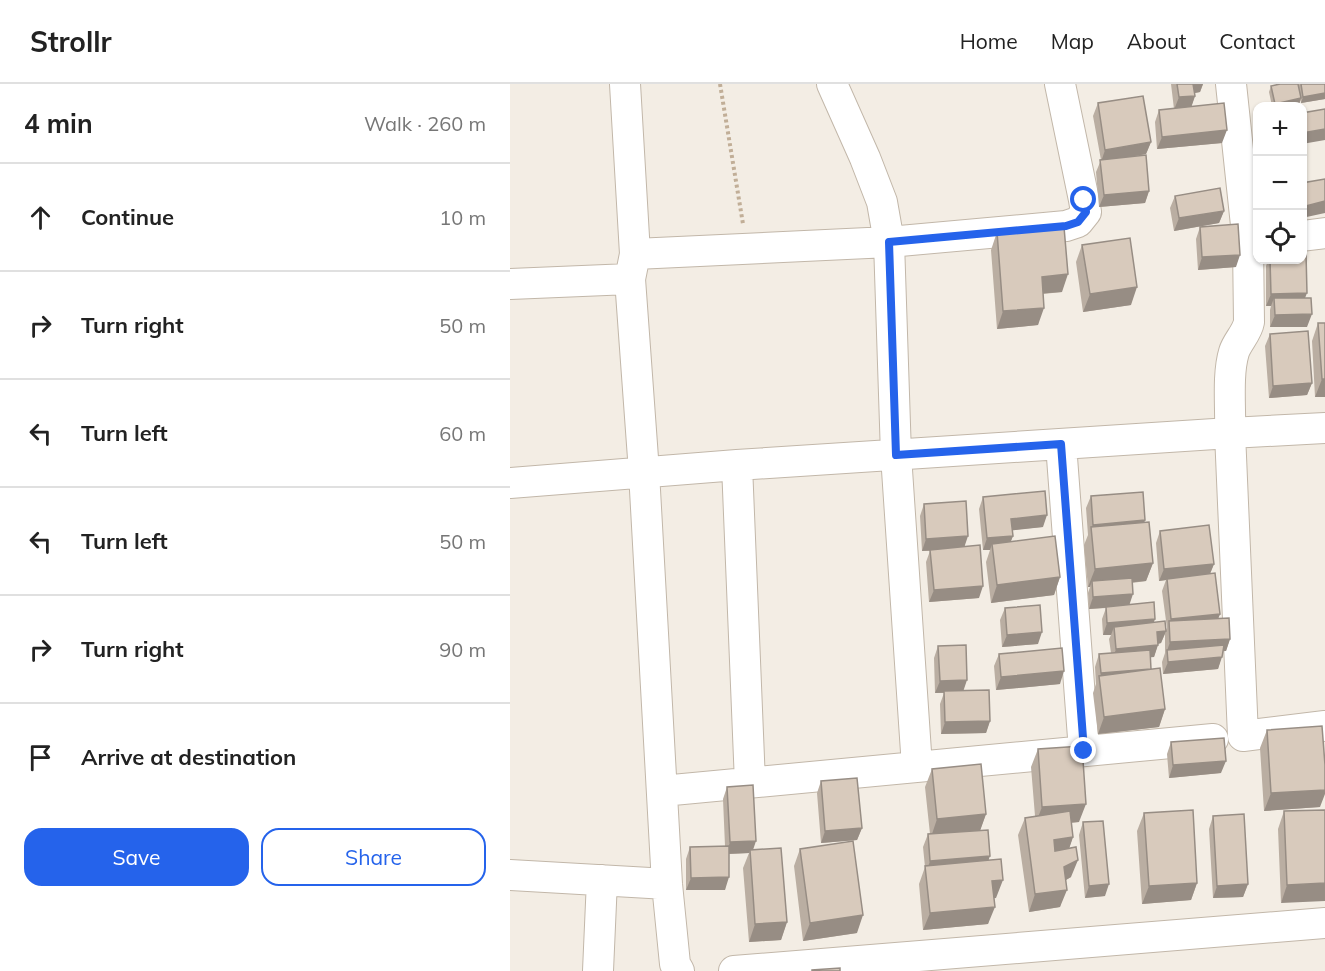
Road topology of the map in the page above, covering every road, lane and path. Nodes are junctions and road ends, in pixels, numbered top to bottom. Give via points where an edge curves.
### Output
1 (626, 84) edge
2 (720, 84) edge
3 (832, 84) edge
4 (1060, 84) edge
5 (1231, 84) edge
6 (1325, 233) edge
7 (1307, 235) edge
8 (889, 242) junction
9 (1253, 243) edge
10 (747, 249) junction
11 (633, 266) junction
12 (510, 284) edge
13 (1325, 428) edge
14 (1230, 433) junction
15 (1061, 444) junction
16 (896, 455) junction
17 (737, 465) junction
18 (644, 472) junction
19 (510, 483) edge
20 (1325, 726) edge
21 (1243, 736) junction
22 (1084, 751) junction
23 (917, 767) junction
24 (750, 783) junction
25 (662, 790) junction
26 (510, 875) edge
27 (602, 880) junction
28 (668, 884) junction
29 (1325, 923) edge
30 (598, 971) edge
31 (679, 971) edge
32 (734, 971) edge

1 - 11 street
2 - 10 path
3 - 8 street via 882,202
4 - 8 street via 1086,212 1078,222
5 - 9 street
6 - 7 street
8 - 10 street
8 - 16 street
9 - 14 street via 1249,322 1231,365
10 - 11 street
11 - 12 street
11 - 18 street
13 - 14 street
14 - 15 street
14 - 21 street
15 - 16 street
15 - 22 street
16 - 17 street
16 - 23 street
17 - 18 street
17 - 24 street
18 - 19 street
18 - 25 street
20 - 21 street
21 - 22 street
22 - 23 street
23 - 24 street
24 - 25 street
25 - 28 street
26 - 27 street
27 - 28 street
27 - 30 street
28 - 31 street via 675,964
29 - 32 street

